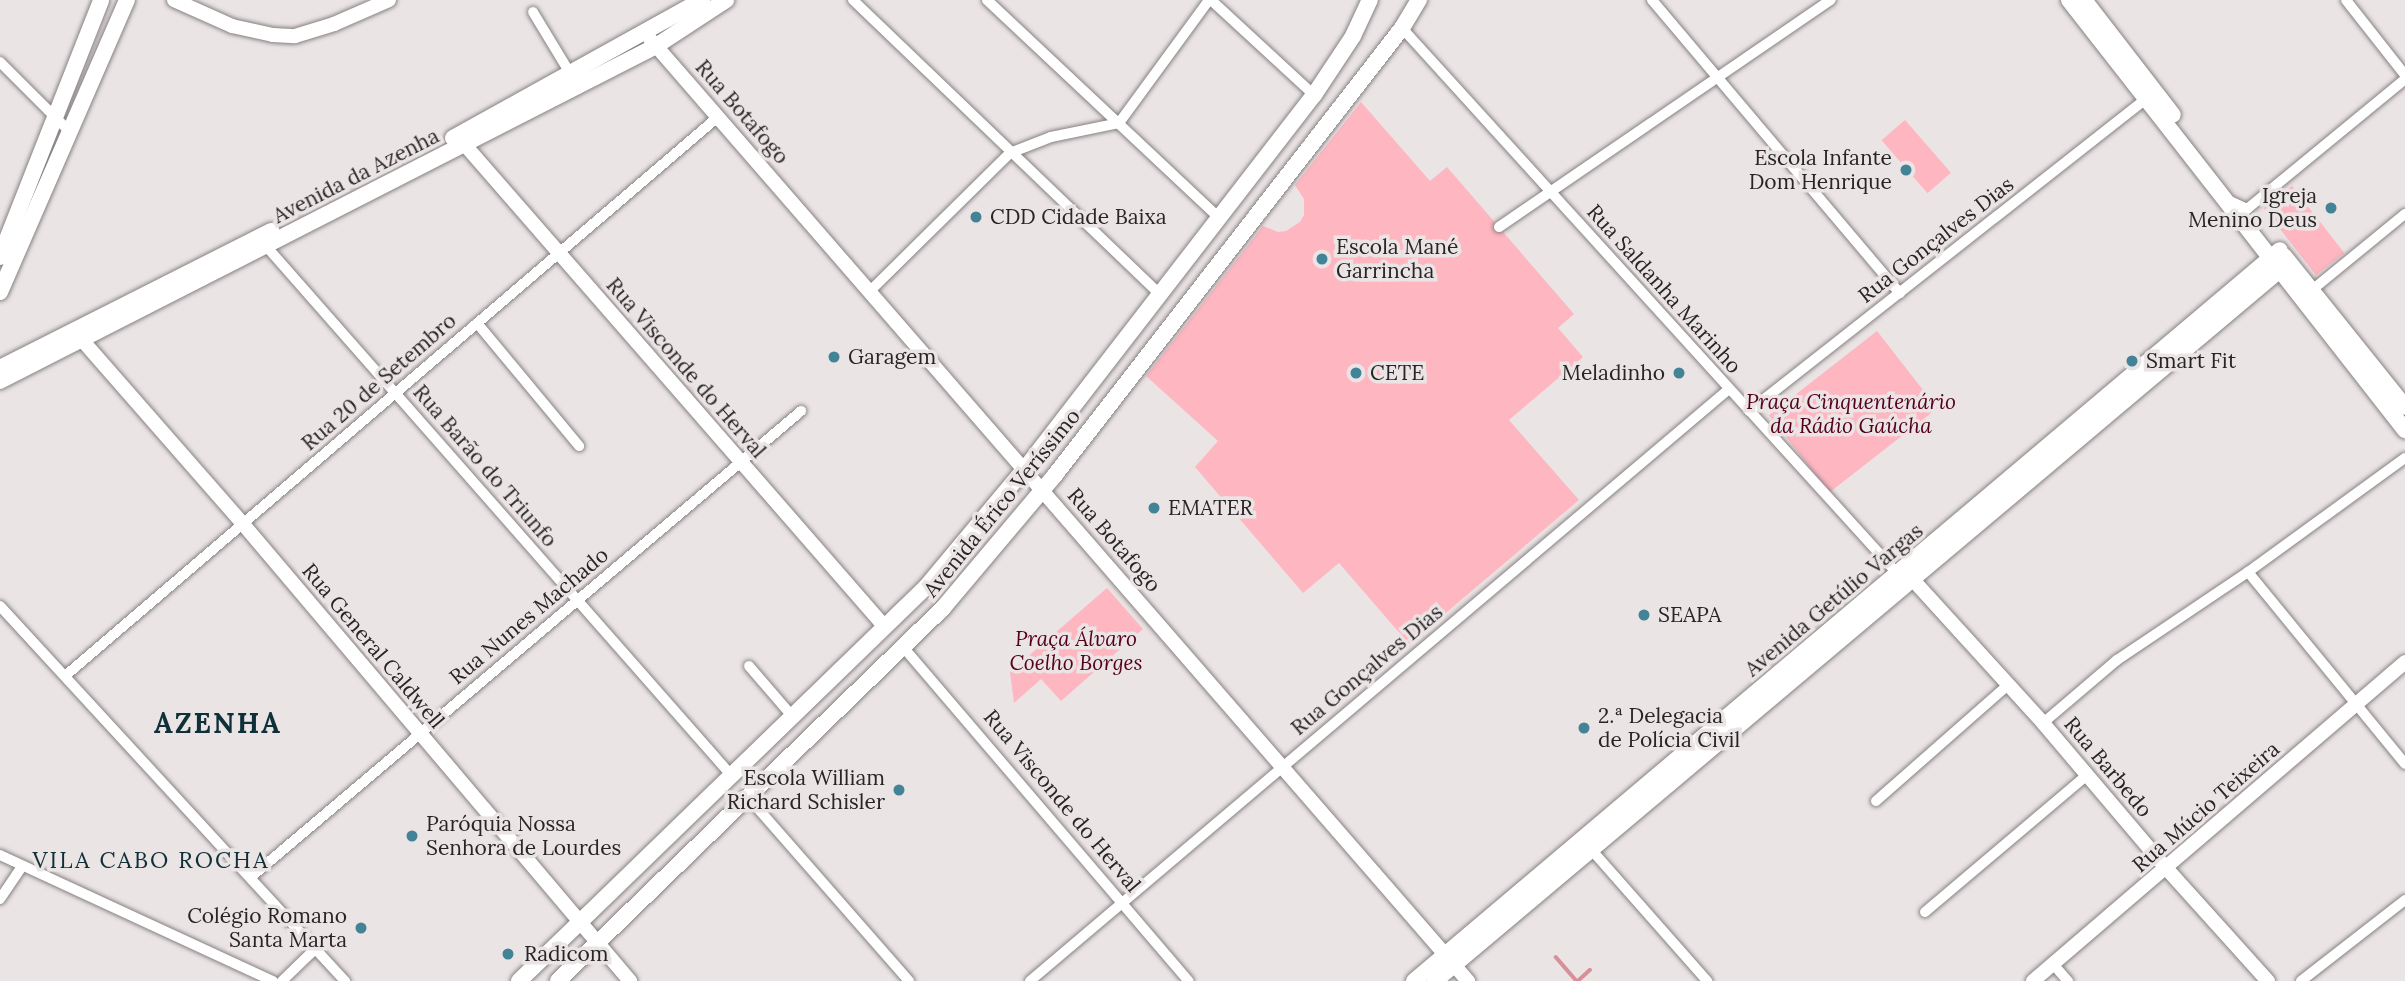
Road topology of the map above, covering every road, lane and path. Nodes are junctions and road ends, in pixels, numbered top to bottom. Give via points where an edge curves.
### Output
1 (101, 0) edge
2 (118, 0) edge
3 (128, 0) edge
4 (174, 0) edge
5 (390, 0) edge
6 (702, 0) edge
7 (726, 0) edge
8 (853, 0) edge
9 (987, 0) edge
10 (1210, 0) edge
11 (1370, 0) edge
12 (1419, 0) edge
13 (1652, 0) edge
14 (1830, 0) edge
15 (2069, 0) edge
16 (2084, 0) edge
17 (2346, 0) edge
18 (533, 12) dead end
19 (94, 25) junction
20 (1402, 29) junction
21 (644, 33) junction
22 (656, 46) junction
23 (0, 62) edge
24 (570, 74) junction
25 (2142, 75) junction
26 (2405, 77) edge
27 (1718, 79) junction
28 (1314, 95) junction
29 (2147, 98) junction
30 (2171, 111) junction
31 (718, 117) junction
32 (57, 118) junction
33 (1119, 123) junction
34 (70, 132) junction
35 (460, 140) junction
36 (1010, 153) junction
37 (1551, 192) junction
38 (2222, 195) junction
39 (2247, 209) junction
40 (2405, 214) edge
41 (1219, 218) junction
42 (1499, 227) dead end
43 (266, 246) junction
44 (558, 254) junction
45 (0, 257) edge
46 (2280, 260) junction
47 (871, 290) junction
48 (2312, 290) junction
49 (0, 292) edge
50 (1900, 293) junction
51 (1161, 295) junction
52 (477, 323) junction
53 (82, 340) junction
54 (0, 368) edge
55 (0, 381) edge
56 (1729, 389) junction
57 (396, 393) junction
58 (2405, 407) edge
59 (801, 411) dead end
60 (1749, 411) junction
61 (2405, 430) edge
62 (579, 446) dead end
63 (2405, 458) edge
64 (741, 461) junction
65 (1024, 470) junction
66 (1042, 491) junction
67 (243, 524) junction
68 (2248, 572) junction
69 (1898, 574) junction
70 (1914, 581) junction
71 (577, 600) junction
72 (0, 606) edge
73 (885, 628) junction
74 (904, 648) junction
75 (2405, 662) edge
76 (749, 666) dead end
77 (65, 676) junction
78 (2008, 685) junction
79 (2357, 704) junction
80 (792, 716) junction
81 (2043, 723) junction
82 (420, 734) junction
83 (2405, 764) edge
84 (1283, 767) junction
85 (730, 775) junction
86 (2087, 775) junction
87 (747, 796) junction
88 (1876, 801) dead end
89 (1582, 848) junction
90 (0, 855) edge
91 (22, 866) junction
92 (2167, 869) junction
93 (251, 877) junction
94 (0, 900) edge
95 (2405, 900) edge
96 (1121, 904) junction
97 (1925, 912) dead end
98 (581, 923) junction
99 (598, 944) junction
100 (316, 948) junction
101 (1449, 960) junction
102 (2053, 964) junction
103 (273, 981) edge
104 (282, 981) edge
105 (345, 981) edge
106 (519, 981) edge
107 (558, 981) edge
108 (630, 981) edge
109 (909, 981) edge
110 (1030, 981) edge
111 (1188, 981) edge
112 (1414, 981) edge
113 (1435, 981) edge
114 (1468, 981) edge
115 (1707, 981) edge
116 (2033, 981) edge
117 (2068, 981) edge
118 (2268, 981) edge
119 (2301, 981) edge

1 - 19 main road
2 - 19 main road
3 - 34 main road
4 - 5 street via 232,26 295,36
6 - 21 main road, Avenida da Azenha
7 - 22 main road, Avenida da Azenha
8 - 36 street
9 - 33 street
10 - 28 street
10 - 33 street
11 - 28 main road, Avenida Érico Veríssimo via 1353,36
12 - 20 main road, Avenida Érico Veríssimo
13 - 27 street
14 - 27 street
15 - 29 main road
16 - 25 main road
17 - 26 street
18 - 24 street
19 - 32 main road
20 - 37 street, Rua Saldanha Marinho
20 - 66 main road, Avenida Érico Veríssimo
21 - 22 street, Rua Botafogo
21 - 24 main road, Avenida da Azenha
22 - 31 street, Rua Botafogo
22 - 35 main road, Avenida da Azenha
23 - 32 street
24 - 35 main road, Avenida da Azenha
25 - 29 main road
25 - 30 main road
26 - 39 street
27 - 37 street
27 - 50 street
28 - 41 main road, Avenida Érico Veríssimo
29 - 30 main road
29 - 38 main road
29 - 50 street, Rua Gonçalves Dias
30 - 39 main road
31 - 44 street, Rua 20 de Setembro
31 - 47 street, Rua Botafogo
32 - 34 street
32 - 45 main road
33 - 36 street via 1051,137
33 - 41 street
34 - 49 main road
35 - 43 main road, Avenida da Azenha
35 - 44 street, Rua Visconde do Herval
35 - 54 main road, Avenida da Azenha
36 - 47 street
36 - 51 street
37 - 42 street
37 - 56 street, Rua Saldanha Marinho
38 - 39 street
38 - 46 main road
39 - 46 main road
40 - 48 street
41 - 51 main road, Avenida Érico Veríssimo
43 - 53 main road, Avenida da Azenha
43 - 57 street, Rua Barão do Triunfo
44 - 52 street, Rua 20 de Setembro
44 - 64 street, Rua Visconde do Herval
46 - 48 main road
46 - 61 main road
46 - 69 main road, Avenida Getúlio Vargas
46 - 70 main road, Avenida Getúlio Vargas
47 - 65 street, Rua Botafogo
48 - 58 main road
50 - 60 street, Rua Gonçalves Dias
51 - 65 main road, Avenida Érico Veríssimo
52 - 57 street, Rua 20 de Setembro
52 - 62 street
53 - 55 main road, Avenida da Azenha
53 - 67 street, Rua General Caldwell
56 - 60 street, Rua Saldanha Marinho
56 - 84 street, Rua Gonçalves Dias
57 - 67 street, Rua 20 de Setembro
57 - 71 street, Rua Barão do Triunfo
59 - 64 street, Rua Nunes Machado
60 - 69 street, Rua Saldanha Marinho
63 - 68 street
64 - 71 street, Rua Nunes Machado
64 - 73 street, Rua Visconde do Herval
65 - 66 street, Rua Botafogo
65 - 73 main road, Avenida Érico Veríssimo via 926,587
66 - 74 main road, Avenida Érico Veríssimo
66 - 84 street, Rua Botafogo
67 - 77 street, Rua 20 de Setembro
67 - 82 street, Rua General Caldwell
68 - 79 street
68 - 81 street via 2117,660
69 - 70 main road via 1906,573
69 - 89 main road, Avenida Getúlio Vargas
70 - 78 street, Rua Barbedo
70 - 89 main road, Avenida Getúlio Vargas
71 - 82 street, Rua Nunes Machado
71 - 85 street, Rua Barão do Triunfo
72 - 77 street
73 - 80 main road, Avenida Érico Veríssimo
74 - 87 main road, Avenida Érico Veríssimo
74 - 96 street, Rua Visconde do Herval
75 - 79 street, Rua Múcio Teixeira
76 - 80 street
77 - 93 street
78 - 81 street, Rua Barbedo
78 - 88 street
79 - 83 street
79 - 92 street, Rua Múcio Teixeira
80 - 85 main road, Avenida Érico Veríssimo
81 - 86 street, Rua Barbedo
82 - 93 street, Rua Nunes Machado
82 - 98 street, Rua General Caldwell
84 - 96 street, Rua Gonçalves Dias
84 - 101 street, Rua Botafogo
85 - 98 main road, Avenida Érico Veríssimo
86 - 92 street, Rua Barbedo
86 - 97 street
87 - 99 main road, Avenida Érico Veríssimo
87 - 109 street
89 - 101 main road, Avenida Getúlio Vargas
89 - 115 street
90 - 91 street
91 - 94 street
91 - 103 street
92 - 102 street, Rua Múcio Teixeira
92 - 118 street, Rua Barbedo
93 - 100 street
95 - 119 street
96 - 110 street, Rua Gonçalves Dias
96 - 111 street, Rua Visconde do Herval
98 - 99 street, Rua General Caldwell
98 - 106 main road, Avenida Érico Veríssimo
99 - 107 main road, Avenida Érico Veríssimo
99 - 108 street, Rua General Caldwell
100 - 104 street
100 - 105 street
101 - 112 main road, Avenida Getúlio Vargas
101 - 113 main road, Avenida Getúlio Vargas
101 - 114 street, Rua Botafogo
102 - 116 street, Rua Múcio Teixeira
102 - 117 street

